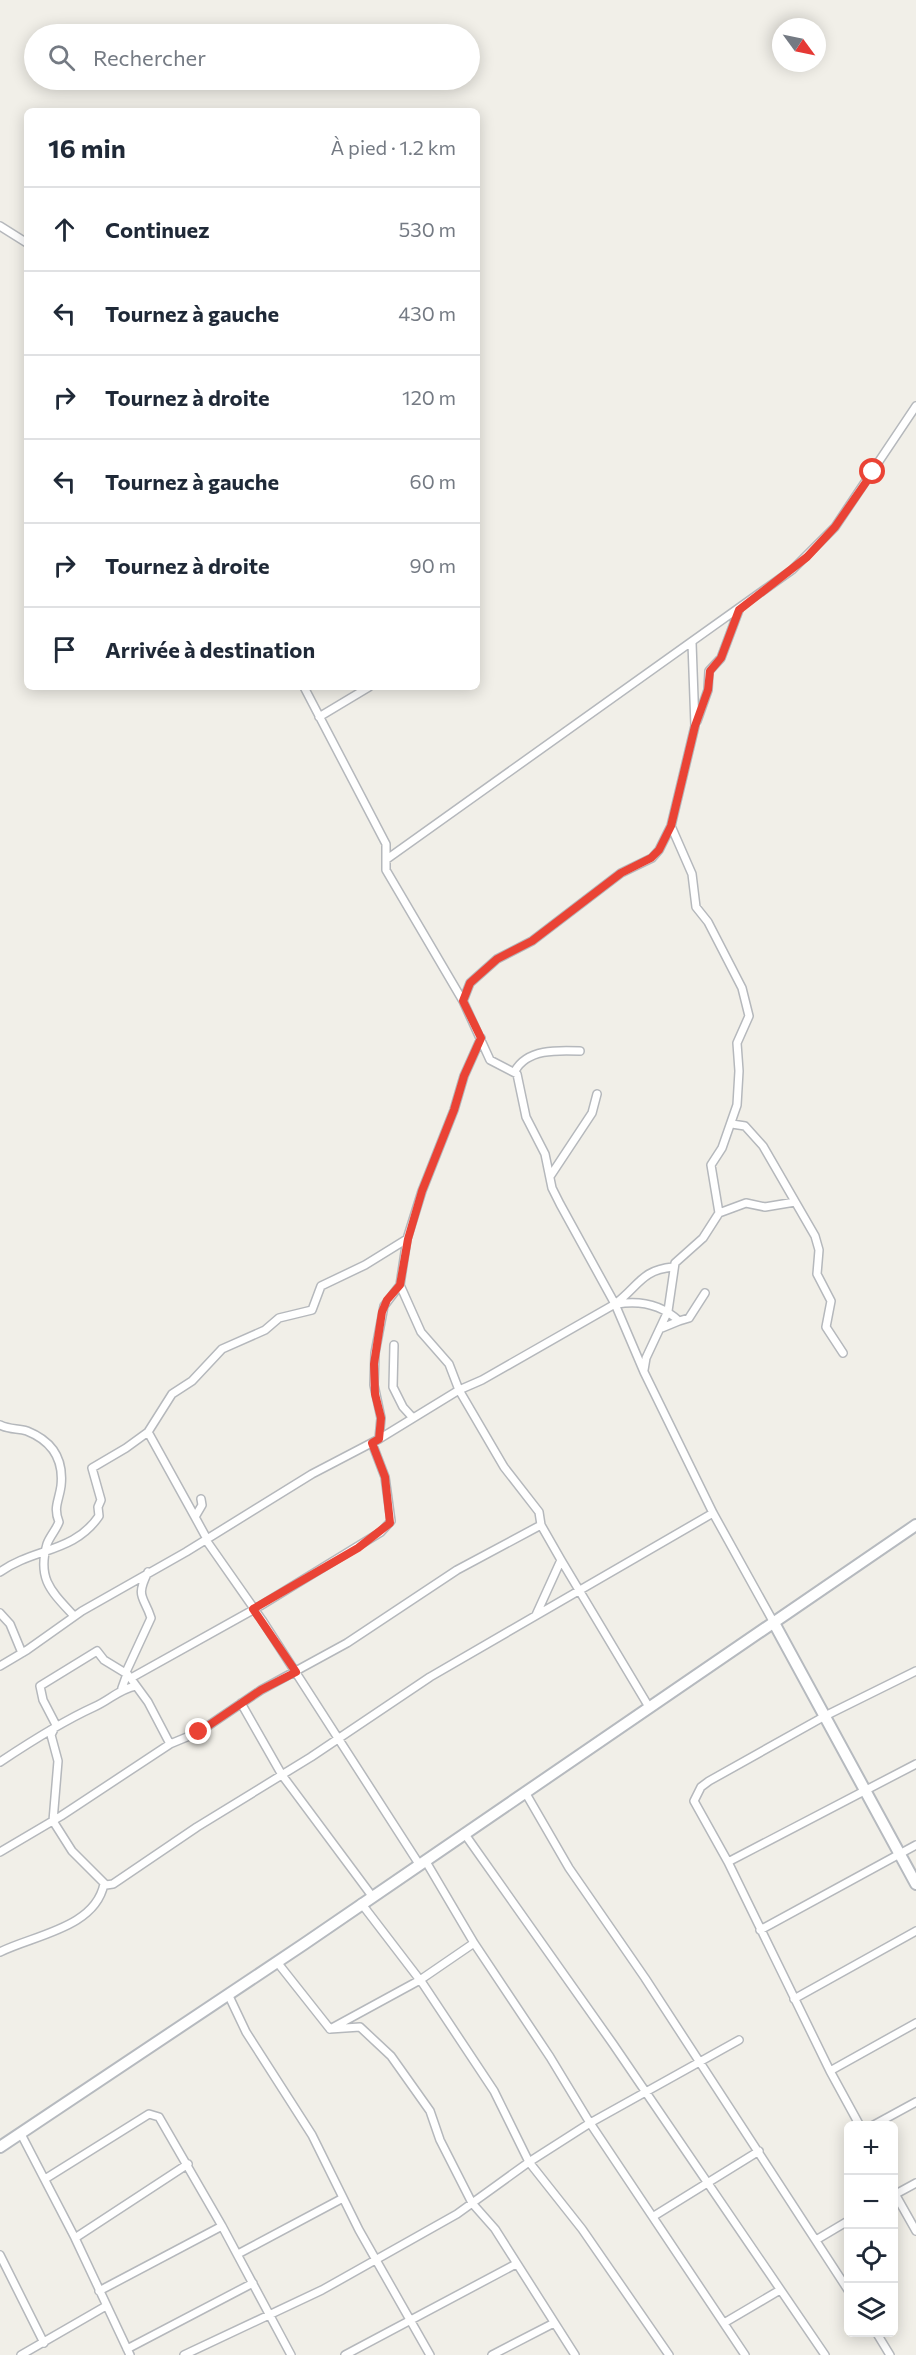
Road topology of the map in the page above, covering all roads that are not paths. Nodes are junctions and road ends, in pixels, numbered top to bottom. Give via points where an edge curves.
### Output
1 (0, 226) edge
2 (24, 241) edge
3 (916, 406) edge
4 (739, 610) junction
5 (692, 643) junction
6 (306, 690) edge
7 (364, 690) edge
8 (319, 717) junction
9 (695, 726) junction
10 (671, 826) junction
11 (387, 859) junction
12 (463, 1001) junction
13 (481, 1038) junction
14 (580, 1051) dead end
15 (515, 1071) junction
16 (597, 1094) dead end
17 (732, 1124) junction
18 (550, 1175) junction
19 (795, 1202) junction
20 (719, 1213) junction
21 (408, 1239) junction
22 (673, 1267) junction
23 (400, 1285) junction
24 (705, 1293) dead end
25 (615, 1304) junction
26 (668, 1311) junction
27 (679, 1321) junction
28 (662, 1328) junction
29 (394, 1345) dead end
30 (843, 1353) dead end
31 (644, 1372) junction
32 (459, 1390) junction
33 (413, 1418) junction
34 (0, 1425) edge
35 (148, 1432) junction
36 (379, 1439) junction
37 (372, 1443) junction
38 (201, 1499) dead end
39 (713, 1513) junction
40 (195, 1517) junction
41 (542, 1525) junction
42 (916, 1525) edge
43 (206, 1539) junction
44 (46, 1550) junction
45 (561, 1560) junction
46 (0, 1572) edge
47 (148, 1572) junction
48 (580, 1589) junction
49 (253, 1609) junction
50 (0, 1613) edge
51 (74, 1616) junction
52 (536, 1616) junction
53 (774, 1623) junction
54 (22, 1653) junction
55 (0, 1666) edge
56 (916, 1671) edge
57 (296, 1672) junction
58 (129, 1676) junction
59 (136, 1686) junction
60 (122, 1688) junction
61 (241, 1703) junction
62 (649, 1707) junction
63 (825, 1716) junction
64 (56, 1725) junction
65 (337, 1738) junction
66 (170, 1744) junction
67 (0, 1762) edge
68 (916, 1764) edge
69 (282, 1775) junction
70 (867, 1789) junction
71 (525, 1792) junction
72 (53, 1821) junction
73 (464, 1833) junction
74 (916, 1845) edge
75 (0, 1852) edge
76 (900, 1853) junction
77 (422, 1862) junction
78 (728, 1862) junction
79 (104, 1884) junction
80 (916, 1884) edge
81 (372, 1896) junction
82 (361, 1903) junction
83 (760, 1930) junction
84 (916, 1931) edge
85 (474, 1943) junction
86 (0, 1952) edge
87 (277, 1962) junction
88 (420, 1980) junction
89 (228, 1994) junction
90 (794, 1999) junction
91 (916, 2023) edge
92 (330, 2029) junction
93 (739, 2040) dead end
94 (698, 2063) junction
95 (830, 2072) junction
96 (644, 2092) junction
97 (916, 2102) edge
98 (857, 2121) edge
99 (881, 2121) edge
100 (590, 2123) junction
101 (21, 2133) junction
102 (0, 2147) edge
103 (759, 2151) junction
104 (529, 2162) junction
105 (188, 2164) junction
106 (45, 2179) junction
107 (916, 2183) edge
108 (708, 2185) junction
109 (898, 2192) edge
110 (343, 2198) junction
111 (898, 2201) edge
112 (472, 2203) junction
113 (654, 2216) junction
114 (844, 2224) edge
115 (222, 2226) junction
116 (916, 2231) edge
117 (75, 2238) junction
118 (816, 2240) junction
119 (238, 2254) junction
120 (0, 2255) edge
121 (377, 2259) junction
122 (516, 2264) junction
123 (253, 2283) junction
124 (844, 2283) edge
125 (780, 2290) junction
126 (99, 2291) junction
127 (105, 2306) junction
128 (269, 2316) junction
129 (410, 2320) junction
130 (554, 2323) junction
131 (724, 2323) junction
132 (879, 2337) edge
133 (44, 2343) junction
134 (128, 2352) edge
135 (888, 2352) edge
136 (21, 2355) edge
137 (184, 2355) edge
138 (291, 2355) edge
139 (345, 2355) edge
140 (430, 2355) edge
141 (492, 2355) edge
142 (575, 2355) edge
143 (669, 2355) edge
144 (745, 2355) edge
145 (825, 2355) edge
146 (878, 2355) edge

1 - 2 street
3 - 4 street via 835,527 807,557
4 - 5 street
4 - 9 street via 721,658 710,671 708,690
5 - 9 street
5 - 11 street
6 - 8 street
7 - 8 street
8 - 11 street via 386,844
9 - 10 street
10 - 12 street via 651,858 621,873 532,941 497,959 470,983
10 - 17 street via 692,874 696,907 738,979 749,1016 737,1043 739,1098
11 - 12 street via 386,870
12 - 13 street
13 - 15 street via 493,1062
13 - 21 street via 422,1191
14 - 15 street via 534,1055 520,1062
15 - 18 street via 526,1117 545,1154
16 - 18 street via 592,1113
17 - 19 street via 745,1126 763,1146
17 - 20 street via 711,1165
18 - 25 street via 560,1204
19 - 20 street via 765,1207 746,1203
19 - 30 street via 815,1236 819,1250 817,1274 831,1300 826,1327
20 - 22 street via 704,1239
21 - 23 street
21 - 35 street via 321,1286 309,1311 279,1318 265,1330 222,1349 192,1381 172,1394
22 - 25 street via 647,1273
22 - 26 street
23 - 32 street via 421,1332 449,1364
23 - 36 street via 384,1306 375,1353
24 - 27 street via 689,1318
25 - 26 street via 649,1304
25 - 31 street
25 - 32 street
26 - 27 street
26 - 28 street
27 - 28 street
28 - 31 street via 646,1358
29 - 33 street via 393,1388
31 - 39 street
32 - 33 street
32 - 41 street via 504,1467 539,1512
33 - 36 street
34 - 44 street via 29,1432 59,1458 60,1489 55,1503 59,1522
35 - 40 street
35 - 44 street via 92,1468 101,1498 99,1516 71,1543
36 - 37 street
37 - 43 street via 312,1474
37 - 49 street via 385,1477 390,1523 358,1548
38 - 40 street
39 - 48 street
39 - 53 street
40 - 43 street
41 - 45 street
41 - 57 street via 457,1570
42 - 53 main road
43 - 47 street
43 - 49 street
44 - 46 street
44 - 51 street via 45,1583
45 - 48 street
45 - 52 street
47 - 51 street
47 - 58 street via 141,1600 151,1618 126,1669
48 - 52 street
48 - 62 street
49 - 57 street
49 - 58 street
50 - 54 street via 10,1624
51 - 54 street
52 - 65 street via 430,1677
53 - 62 main road
53 - 63 main road
54 - 55 street
56 - 63 street
57 - 61 street
57 - 65 street
58 - 59 street
58 - 60 street
58 - 64 street via 95,1651 41,1684 43,1700
59 - 60 street
59 - 66 street
60 - 64 street
61 - 66 street via 199,1732
61 - 69 street
62 - 71 main road
63 - 70 main road
63 - 78 street via 709,1781 695,1795 695,1807
64 - 67 street
64 - 72 street via 51,1735 58,1761
65 - 69 street
65 - 77 street
66 - 72 street
68 - 70 street
69 - 79 street via 113,1884
69 - 81 street
70 - 76 main road
70 - 78 street
71 - 73 main road
71 - 94 street via 569,1868
72 - 75 street
72 - 79 street via 72,1851
73 - 77 main road
73 - 96 street
74 - 76 street
76 - 80 main road
76 - 83 street
77 - 81 main road
77 - 85 street
78 - 83 street
79 - 86 street via 95,1907 48,1935
81 - 82 main road
82 - 87 main road
82 - 88 street
83 - 90 street
84 - 90 street
85 - 88 street
85 - 100 street
87 - 89 main road
87 - 92 street
88 - 92 street
88 - 104 street via 494,2091
89 - 101 main road
89 - 110 street via 246,2032 312,2135
90 - 95 street
91 - 95 street
92 - 112 street via 360,2027 391,2056 430,2111
93 - 94 street
94 - 96 street
94 - 103 street
95 - 98 street
96 - 100 street
96 - 108 street
97 - 99 street
100 - 104 street
100 - 113 street
101 - 102 main road
101 - 106 street
103 - 108 street
103 - 118 street
104 - 112 street
104 - 143 street via 582,2229
105 - 106 street via 159,2117 149,2114
105 - 115 street
105 - 117 street
106 - 117 street
107 - 109 street
108 - 113 street
108 - 125 street
110 - 119 street
110 - 121 street
111 - 116 street
112 - 121 street
112 - 122 street via 495,2229
113 - 131 street
114 - 118 street
115 - 119 street
115 - 126 street
117 - 126 street
118 - 124 street
119 - 123 street
120 - 133 street
121 - 128 street
121 - 129 street
122 - 129 street
122 - 130 street
123 - 128 street
123 - 134 street
125 - 131 street
125 - 145 street
126 - 127 street
127 - 133 street
127 - 134 street
128 - 137 street
128 - 138 street
129 - 139 street
129 - 140 street
130 - 141 street
130 - 142 street
131 - 144 street
132 - 135 street
133 - 136 street
135 - 146 street

